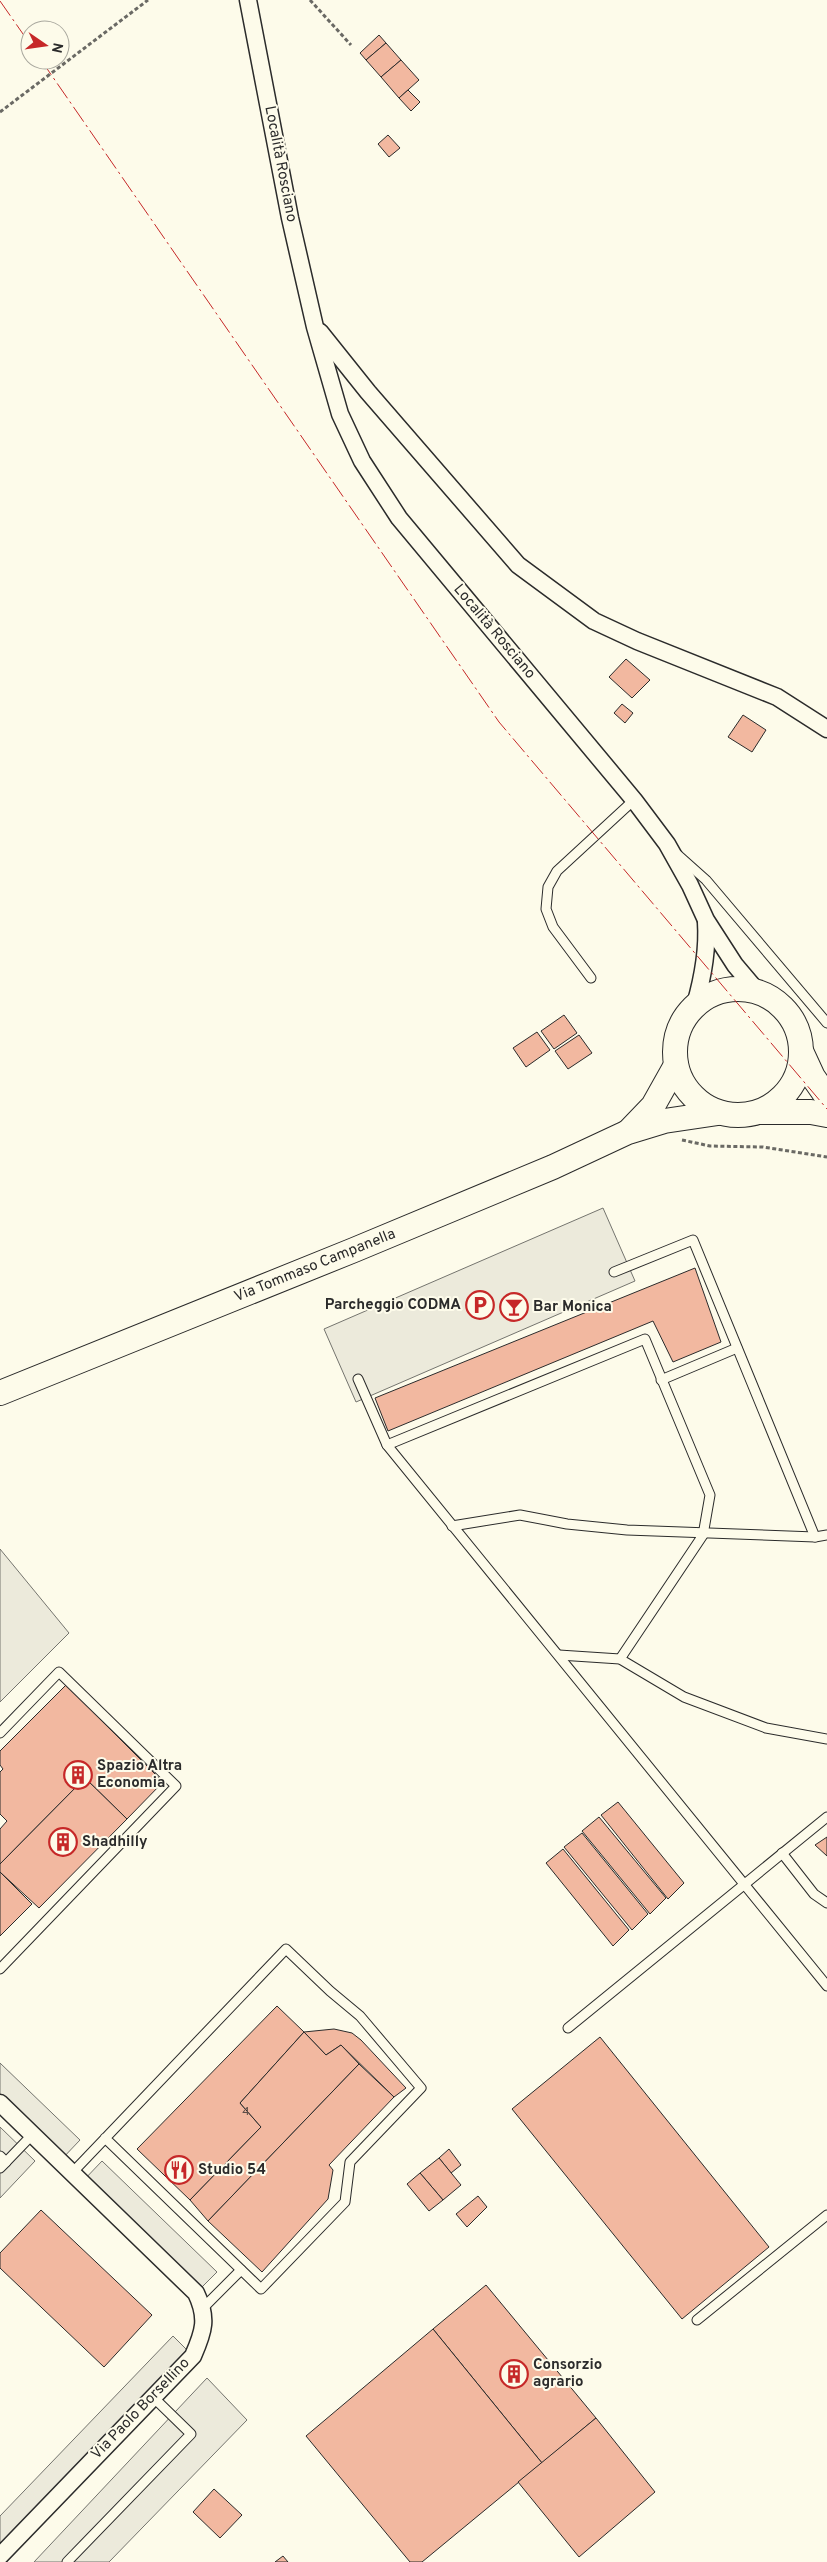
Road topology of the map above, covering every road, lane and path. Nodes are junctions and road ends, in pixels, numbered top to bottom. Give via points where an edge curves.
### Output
1 (148, 0) edge
2 (248, 0) edge
3 (310, 0) edge
4 (351, 45) dead end
5 (0, 112) edge
6 (315, 327) junction
7 (827, 729) edge
8 (634, 800) junction
9 (667, 844) junction
10 (706, 920) junction
11 (591, 978) dead end
12 (757, 991) junction
13 (695, 1004) junction
14 (827, 1023) edge
15 (801, 1051) junction
16 (676, 1066) junction
17 (827, 1096) edge
18 (718, 1112) junction
19 (758, 1112) junction
20 (827, 1115) edge
21 (628, 1132) junction
22 (680, 1138) dead end
23 (827, 1156) edge
24 (614, 1272) dead end
25 (737, 1348) junction
26 (358, 1378) dead end
27 (662, 1380) junction
28 (0, 1393) edge
29 (387, 1445) junction
30 (452, 1526) junction
31 (703, 1534) junction
32 (827, 1535) edge
33 (815, 1537) junction
34 (559, 1655) junction
35 (620, 1659) junction
36 (0, 1733) edge
37 (827, 1738) edge
38 (827, 1817) edge
39 (782, 1853) junction
40 (743, 1884) junction
41 (827, 1903) edge
42 (0, 1969) edge
43 (827, 1986) edge
44 (568, 2028) dead end
45 (0, 2103) edge
46 (32, 2134) junction
47 (105, 2138) junction
48 (2, 2162) edge
49 (72, 2173) junction
50 (827, 2215) edge
51 (241, 2270) junction
52 (203, 2308) junction
53 (697, 2320) dead end
54 (153, 2397) junction
55 (0, 2556) edge
56 (67, 2562) edge

1 - 5 path
2 - 6 street, Località Rosciano via 290,218
3 - 4 path
6 - 7 street, Località Rosciano via 518,564 594,621 777,697
6 - 8 street, Località Rosciano via 340,414 362,461 399,518
8 - 9 street, Località Rosciano
8 - 11 lane via 557,871 548,887 546,908 553,927
9 - 10 street, Località Rosciano
9 - 14 lane via 706,880
10 - 12 street, Località Rosciano via 735,965
10 - 13 street, Località Rosciano via 708,942
12 - 13 main road via 731,988 706,996
12 - 15 main road via 780,1004 789,1014 800,1038
13 - 16 main road via 686,1014 675,1039
15 - 17 main road
15 - 19 main road via 800,1064 790,1089 770,1107
16 - 18 main road via 680,1078 696,1100
16 - 21 main road, Via Tommaso Campanella via 653,1106
18 - 19 main road via 745,1115
18 - 21 main road, Via Tommaso Campanella via 664,1121
19 - 20 main road
21 - 28 main road, Via Tommaso Campanella via 553,1167 363,1246
22 - 23 path via 710,1146 763,1147
24 - 25 lane via 693,1240
25 - 27 lane
25 - 33 lane
26 - 29 lane
27 - 29 lane via 645,1339
27 - 31 lane via 710,1495
29 - 30 lane
30 - 31 lane via 520,1515 568,1524
30 - 34 lane
31 - 33 lane
31 - 35 lane
32 - 33 lane
34 - 35 lane
34 - 40 lane
35 - 37 lane via 694,1700 766,1728
36 - 42 lane via 59,1672 176,1786
38 - 39 lane
39 - 40 lane
39 - 41 lane via 814,1894
40 - 43 lane
40 - 44 lane
45 - 46 street
46 - 48 lane
46 - 49 street
47 - 49 lane
47 - 51 lane
47 - 51 lane via 286,1949 360,2016 421,2088 350,2162 345,2202 261,2289
49 - 52 street via 196,2293
50 - 53 lane
51 - 52 lane
52 - 54 street, Via Paolo Borsellino via 204,2332 193,2356
54 - 55 street, Via Paolo Borsellino
54 - 56 lane via 191,2434

